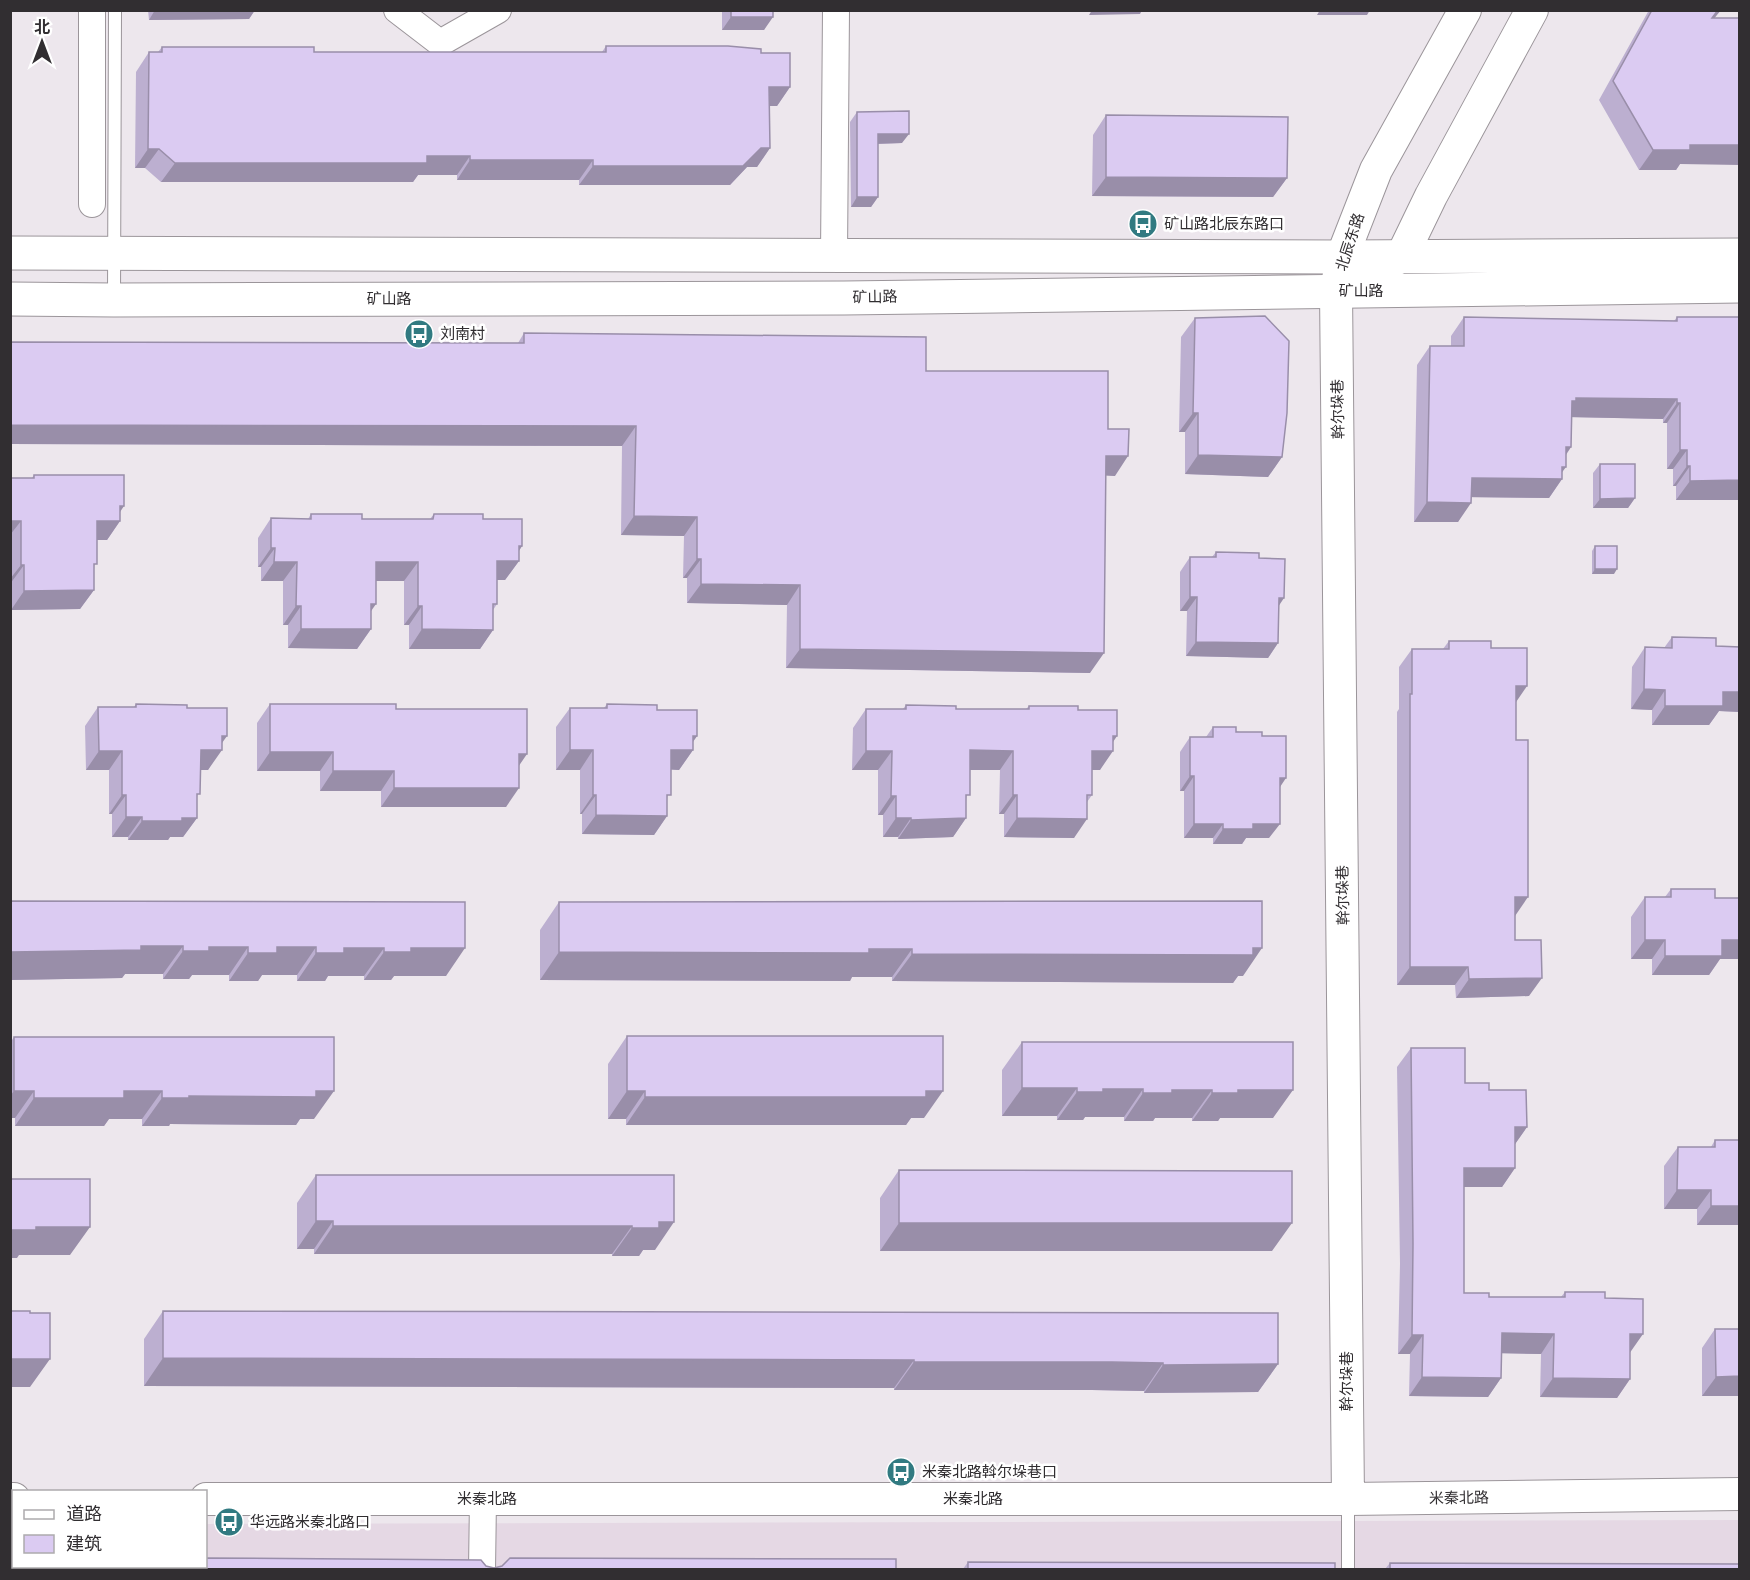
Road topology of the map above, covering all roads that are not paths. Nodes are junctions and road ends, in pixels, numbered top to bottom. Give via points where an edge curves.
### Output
1 (92, 10) edge
2 (116, 10) edge
3 (397, 10) edge
4 (498, 10) edge
5 (837, 10) edge
6 (1465, 10) edge
7 (1532, 10) edge
8 (92, 204) dead end
9 (10, 253) edge
10 (115, 254) junction
11 (834, 255) junction
12 (1740, 255) edge
13 (1342, 256) junction
14 (1402, 256) junction
15 (1740, 286) edge
16 (1336, 291) junction
17 (10, 299) edge
18 (114, 300) junction
19 (1740, 1494) edge
20 (207, 1499) edge
21 (483, 1499) junction
22 (1348, 1499) junction
23 (482, 1569) edge
24 (1348, 1569) edge

1 - 8 street
2 - 10 lane
3 - 4 street via 440,42
5 - 11 street
6 - 13 street, 北辰东路 via 1376,170
7 - 14 street
9 - 10 main road
10 - 11 main road
10 - 18 lane
11 - 13 main road
12 - 14 main road
13 - 14 main road
13 - 16 street, 北辰东路
14 - 16 street, 北辰东路
15 - 16 main road, 矿山路
16 - 18 main road, 矿山路 via 844,298
16 - 22 street, 幹尔垛巷
17 - 18 main road, 矿山路
19 - 22 street, 米秦北路
20 - 21 street, 米秦北路
21 - 22 street, 米秦北路
21 - 23 street
22 - 24 lane

